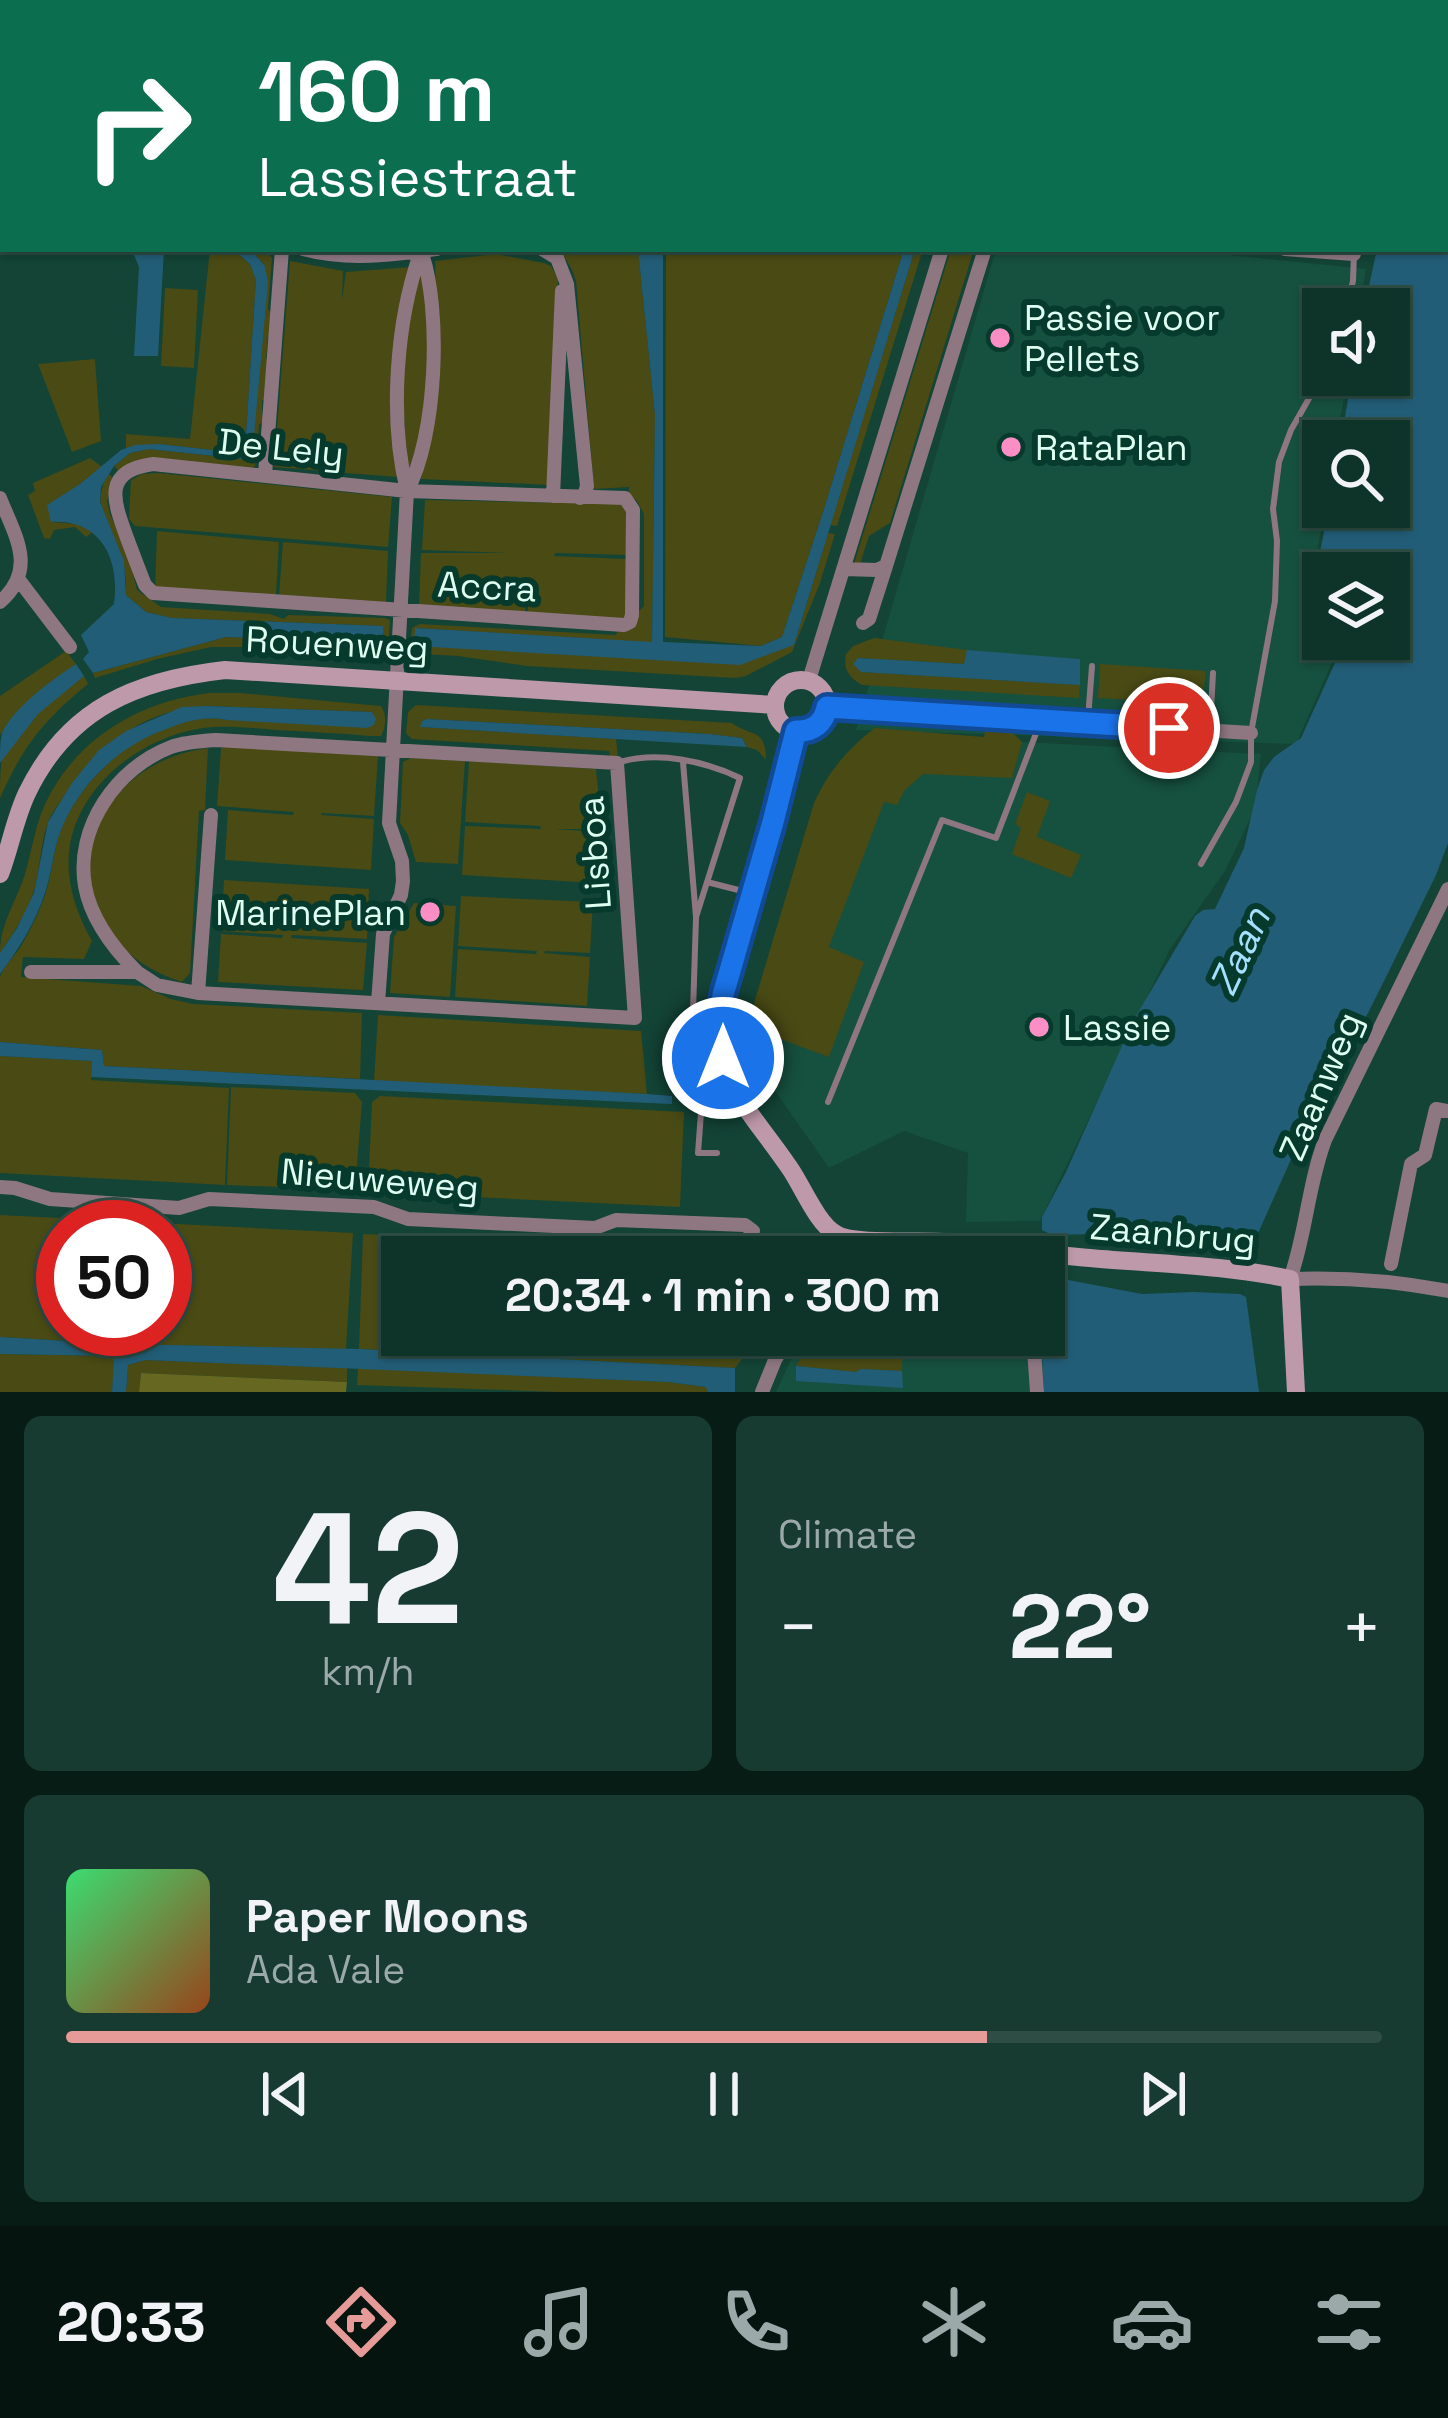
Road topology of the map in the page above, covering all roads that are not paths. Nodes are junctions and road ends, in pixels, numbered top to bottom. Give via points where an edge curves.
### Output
1 (282, 252) edge
2 (319, 252) edge
3 (409, 252) edge
4 (428, 252) edge
5 (429, 252) edge
6 (547, 252) edge
7 (941, 252) edge
8 (984, 252) edge
9 (1354, 252) edge
10 (563, 268) junction
11 (1351, 288) edge
12 (1310, 396) edge
13 (266, 475) junction
14 (407, 490) junction
15 (553, 496) junction
16 (0, 498) edge
17 (580, 498) junction
18 (886, 566) junction
19 (843, 569) junction
20 (19, 580) junction
21 (168, 596) joint
22 (0, 602) edge
23 (402, 611) junction
24 (862, 623) dead end
25 (70, 647) dead end
26 (1092, 667) dead end
27 (1213, 673) dead end
28 (397, 680) junction
29 (809, 680) junction
30 (775, 705) junction
31 (827, 707) junction
32 (1041, 720) junction
33 (1088, 723) junction
34 (1210, 730) junction
35 (796, 731) junction
36 (1251, 733) junction
37 (393, 749) junction
38 (683, 761) junction
39 (617, 763) junction
40 (211, 815) dead end
41 (1202, 864) dead end
42 (0, 874) edge
43 (693, 878) junction
44 (708, 880) junction
45 (1448, 889) edge
46 (752, 893) junction
47 (696, 917) junction
48 (32, 972) dead end
49 (137, 972) junction
50 (198, 993) junction
51 (378, 1003) junction
52 (714, 1082) junction
53 (828, 1102) dead end
54 (1442, 1110) edge
55 (718, 1153) dead end
56 (0, 1187) edge
57 (753, 1231) dead end
58 (833, 1233) junction
59 (832, 1236) edge
60 (844, 1236) edge
61 (1065, 1256) edge
62 (1391, 1264) dead end
63 (1290, 1279) junction
64 (1448, 1291) edge
65 (777, 1356) edge
66 (1035, 1356) edge
67 (762, 1392) edge
68 (1037, 1392) edge
69 (1296, 1392) edge

1 - 13 street
2 - 3 street
4 - 14 street via 408,294 398,388
5 - 14 street via 431,380 421,458
6 - 10 street
7 - 19 street
8 - 18 street
9 - 11 lane
10 - 15 street
10 - 17 street via 587,486
12 - 36 lane via 1279,462 1275,601
13 - 14 street, De Lely
13 - 21 street, De Lely via 153,464 119,478 113,498 145,585
14 - 15 street, De Lely
14 - 23 street
15 - 17 street, De Lely
16 - 20 street via 22,563
17 - 23 street, Accra via 631,502 630,622
18 - 19 street
18 - 24 street
19 - 29 street
20 - 22 street
20 - 25 street
21 - 23 street, Accra
23 - 28 street
26 - 33 lane
27 - 34 lane
28 - 30 main road, Rouenweg
28 - 37 street
28 - 42 main road, Rouenweg via 225,670 141,686 107,702 56,746 27,794
29 - 30 main road via 785,685
29 - 31 main road
30 - 35 main road via 781,722
31 - 32 street
31 - 35 main road via 818,725
32 - 33 street
32 - 53 lane via 996,838 942,820
33 - 34 street
34 - 36 street
35 - 46 main road
36 - 41 lane via 1237,802
37 - 39 street, Lisboa
37 - 49 street, Lisboa via 196,742 171,747 124,778 94,818 83,867 94,916
37 - 51 street via 389,823 403,881 383,934
38 - 39 lane
38 - 43 lane
38 - 44 lane via 740,778
39 - 51 street, Lisboa via 635,1018
40 - 50 street
43 - 44 lane
43 - 47 lane
44 - 46 lane
44 - 47 lane
45 - 63 street, Zaanweg via 1325,1140
46 - 52 main road via 723,995
47 - 52 lane via 696,1053
48 - 49 street, Lisboa
49 - 50 street, Lisboa
50 - 51 street, Lisboa
52 - 55 lane via 698,1153
52 - 58 main road via 741,1104
54 - 62 street via 1425,1155 1411,1164
56 - 57 street, Nieuweweg via 50,1199 179,1208 209,1199 374,1207 408,1219 595,1228 616,1220
58 - 59 street
58 - 60 main road
61 - 63 main road, Zaanbrug
63 - 64 street
63 - 69 main road, Zaanweg
65 - 67 street
66 - 68 street

